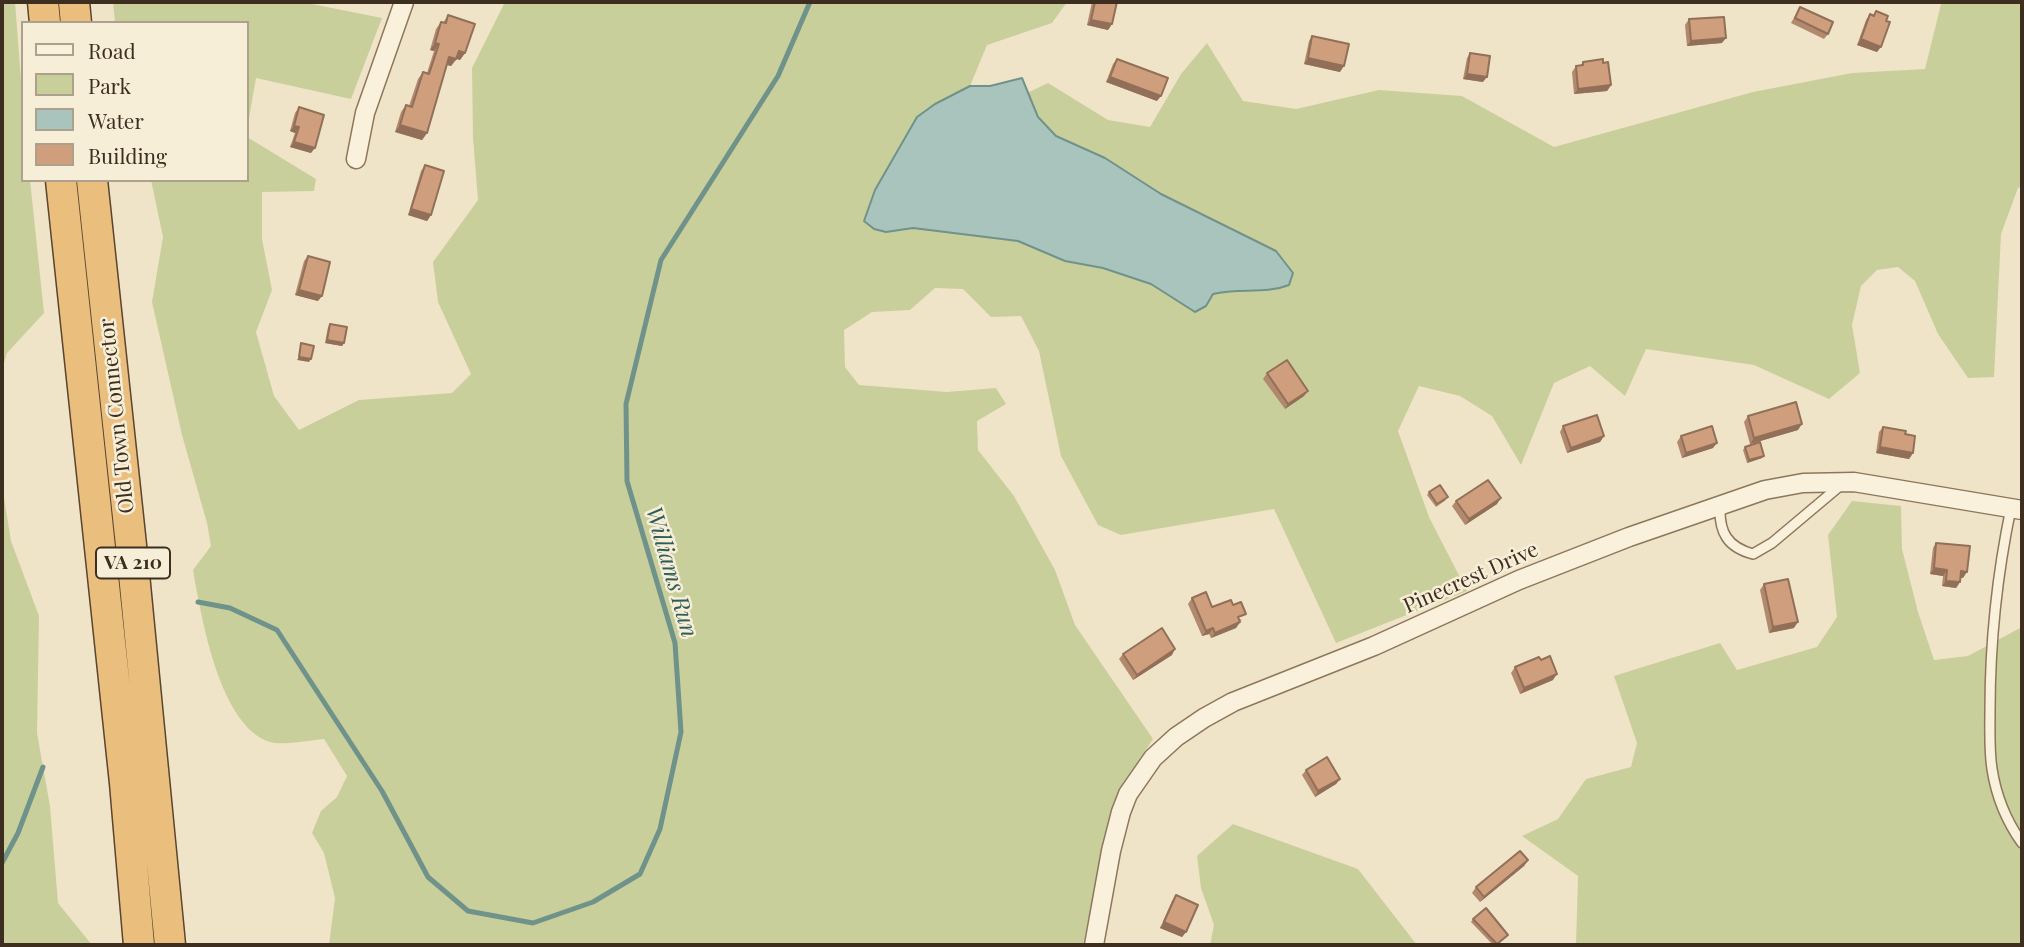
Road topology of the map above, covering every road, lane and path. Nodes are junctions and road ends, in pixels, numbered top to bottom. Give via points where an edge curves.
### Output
1 (43, 2) edge
2 (74, 2) edge
3 (404, 2) edge
4 (45, 21) edge
5 (76, 21) edge
6 (356, 159) dead end
7 (61, 182) edge
8 (92, 182) edge
9 (1845, 482) junction
10 (1720, 504) junction
11 (2017, 509) edge
12 (2022, 843) edge
13 (139, 945) edge
14 (170, 945) edge
15 (1094, 945) edge

1 - 4 highway
2 - 5 highway
3 - 6 street via 368,105
7 - 13 highway, Old Town Connector / VA 210
8 - 14 highway, Old Town Connector / VA 210
9 - 10 street, Pinecrest Drive via 1803,483
9 - 10 lane via 1753,554 1729,543 1720,522
9 - 11 street, Pinecrest Drive
10 - 15 street, Pinecrest Drive via 1519,580 1374,646 1233,702 1176,737 1140,773 1125,803
11 - 12 lane via 2001,558 1994,608 1990,746 1998,794

